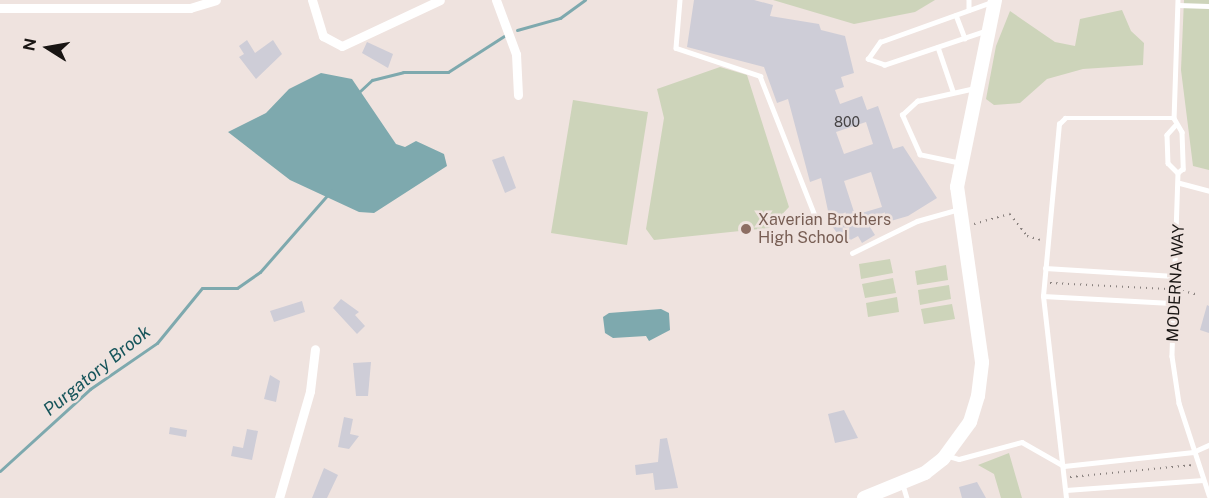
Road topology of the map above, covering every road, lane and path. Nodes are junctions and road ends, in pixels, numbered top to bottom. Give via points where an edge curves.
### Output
1 (216, 0) edge
2 (312, 0) edge
3 (440, 0) edge
4 (496, 0) edge
5 (680, 0) edge
6 (969, 0) edge
7 (995, 1) edge
8 (1178, 3) edge
9 (1209, 6) edge
10 (0, 8) edge
11 (969, 10) junction
12 (956, 15) junction
13 (988, 31) junction
14 (965, 39) junction
15 (938, 47) junction
16 (975, 88) junction
17 (953, 91) junction
18 (518, 95) dead end
19 (1174, 118) junction
20 (1175, 126) junction
21 (959, 163) junction
22 (1178, 173) junction
23 (1180, 183) junction
24 (1209, 191) edge
25 (959, 209) junction
26 (817, 222) dead end
27 (961, 226) junction
28 (1048, 241) junction
29 (852, 253) dead end
30 (1045, 268) junction
31 (1174, 276) junction
32 (1043, 282) junction
33 (1173, 289) junction
34 (1199, 295) dead end
35 (1043, 296) junction
36 (1171, 303) junction
37 (315, 350) dead end
38 (1209, 445) edge
39 (1193, 452) junction
40 (946, 456) junction
41 (1197, 465) junction
42 (1064, 466) junction
43 (1064, 477) junction
44 (1203, 480) junction
45 (902, 482) junction
46 (1066, 490) junction
47 (1209, 495) edge
48 (279, 498) edge
49 (864, 498) edge
50 (907, 498) edge
51 (1066, 498) edge

1 - 10 street via 190,8
2 - 3 street via 323,36 342,46
4 - 18 street via 516,54
5 - 26 lane via 676,48 759,76
6 - 11 lane
7 - 11 lane
7 - 13 main road
8 - 9 lane
8 - 19 lane, MODERNA WAY
11 - 12 lane
12 - 14 lane
12 - 15 lane via 880,42 868,59 881,66
13 - 14 lane
13 - 16 main road
14 - 15 lane
15 - 17 lane
16 - 17 lane
16 - 21 main road
17 - 21 lane via 909,105 902,122 924,158
19 - 20 lane, MODERNA WAY
19 - 28 lane via 1072,117 1059,123
20 - 22 lane, MODERNA WAY via 1182,140 1183,169
20 - 22 lane, MODERNA WAY via 1167,135 1168,169
21 - 25 main road
22 - 23 lane, MODERNA WAY
23 - 24 lane
23 - 31 lane, MODERNA WAY
25 - 27 main road
25 - 29 lane via 917,221
27 - 28 path via 1010,214 1027,236
27 - 40 main road via 981,382 970,422
28 - 30 lane
30 - 31 lane
30 - 32 lane
31 - 33 lane, MODERNA WAY
32 - 33 path
32 - 35 lane
33 - 34 path
33 - 36 lane, MODERNA WAY
35 - 36 lane
35 - 42 lane via 1045,345
36 - 39 lane, MODERNA WAY via 1175,378
37 - 48 street via 310,391
38 - 39 lane
39 - 41 lane, MODERNA WAY
39 - 42 lane
40 - 42 lane via 959,459 1022,442
40 - 45 main road
41 - 43 path
41 - 44 lane, MODERNA WAY
42 - 43 lane
43 - 46 lane
44 - 46 lane
44 - 47 lane, MODERNA WAY
45 - 49 main road
45 - 50 lane
46 - 51 lane

